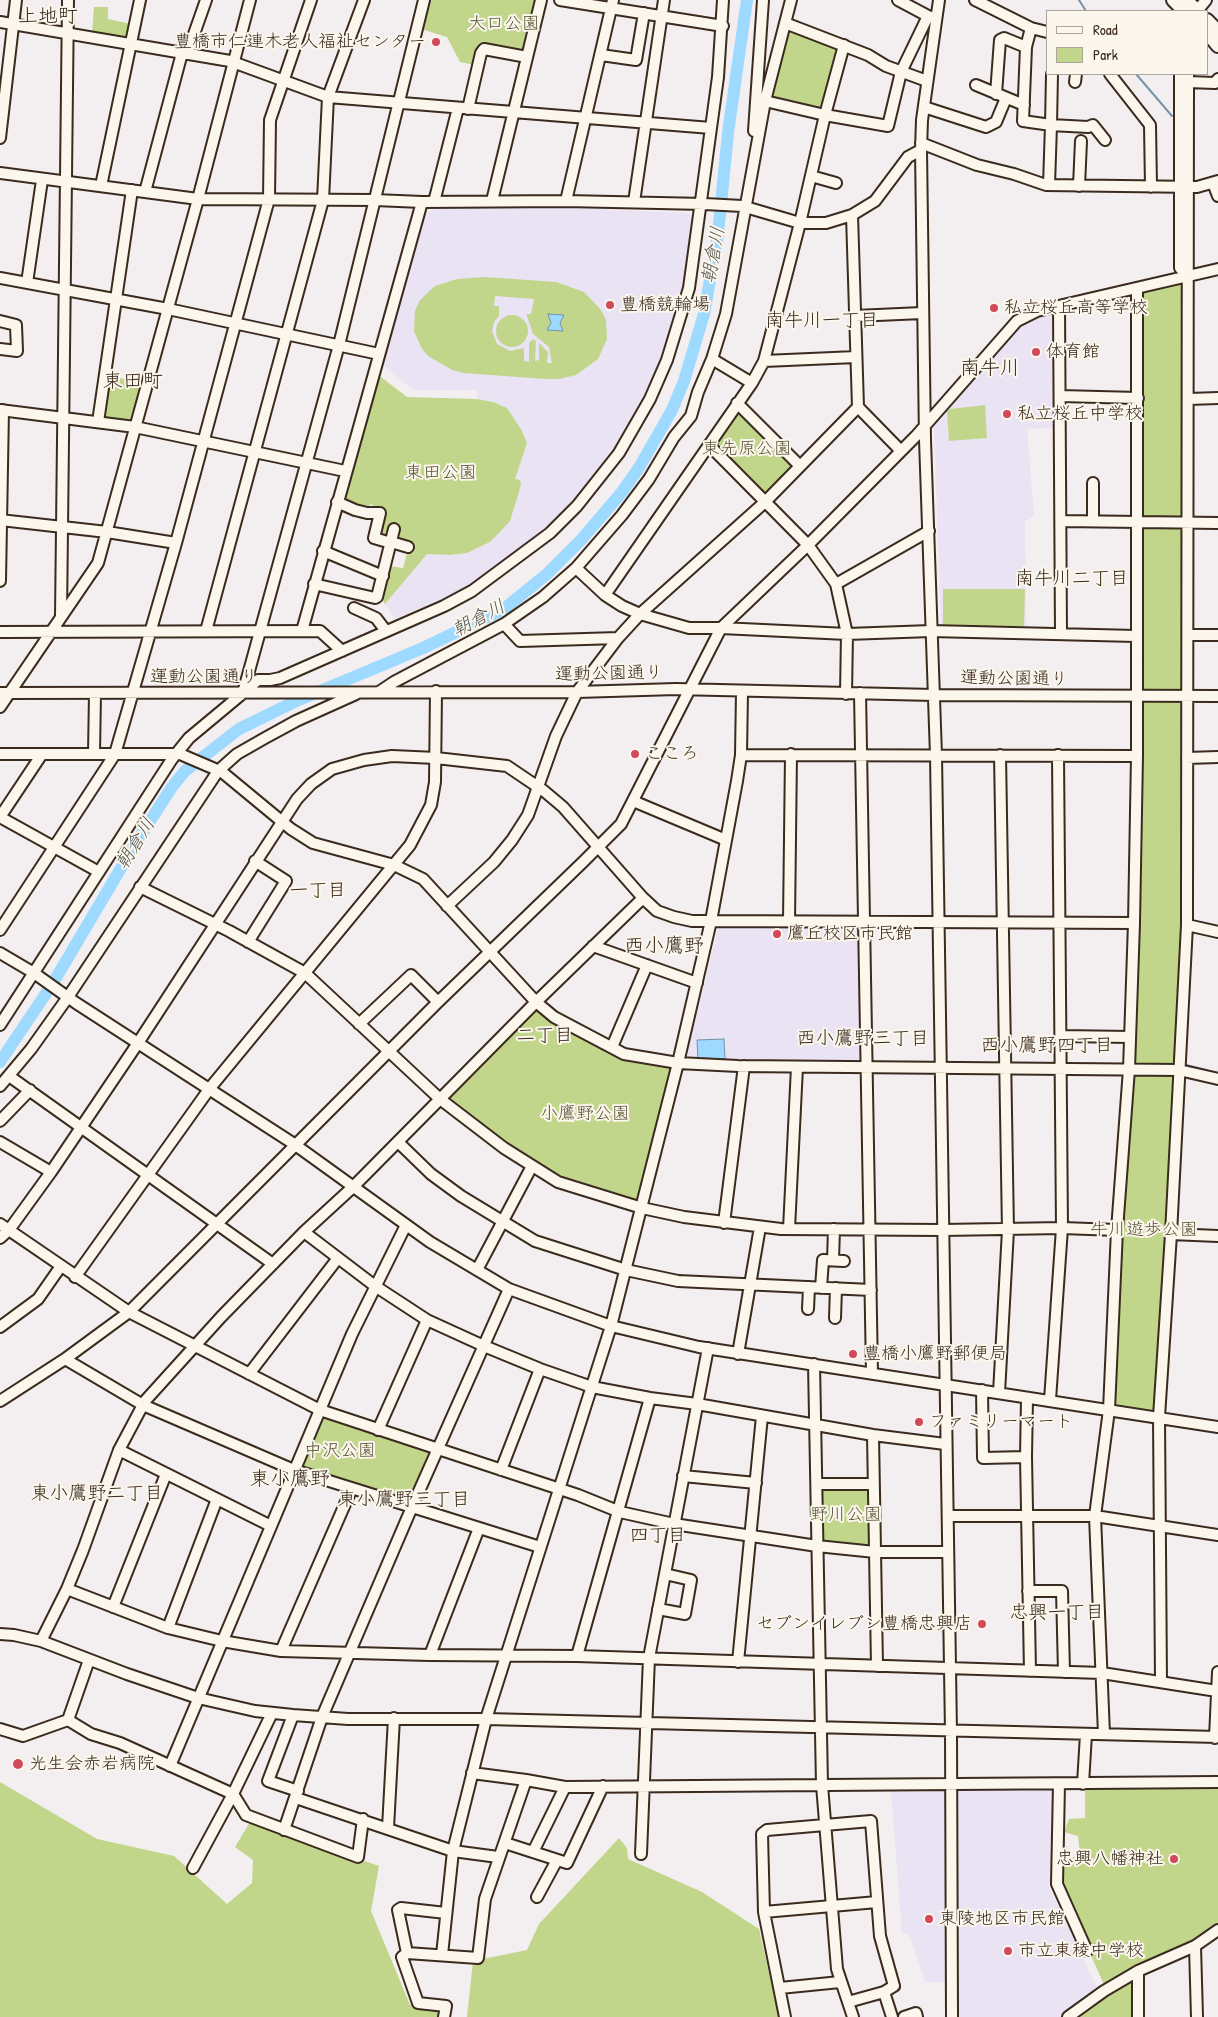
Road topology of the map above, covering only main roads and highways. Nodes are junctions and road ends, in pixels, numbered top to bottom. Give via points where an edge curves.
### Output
1 (1173, 0) edge
2 (1186, 0) edge
3 (1183, 10) edge
4 (1197, 10) edge
5 (1208, 21) edge
6 (1218, 31) edge
7 (1208, 34) edge
8 (1218, 46) edge

1 - 3 main road
2 - 4 main road
5 - 6 main road
7 - 8 main road

